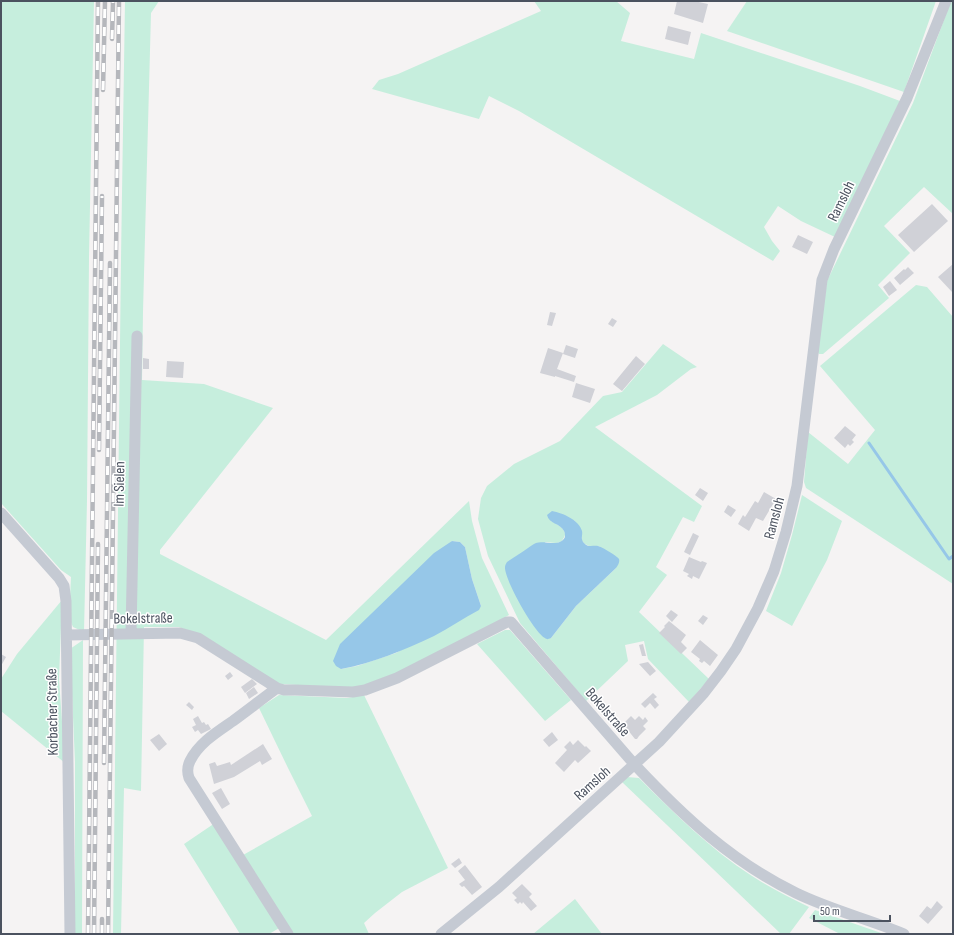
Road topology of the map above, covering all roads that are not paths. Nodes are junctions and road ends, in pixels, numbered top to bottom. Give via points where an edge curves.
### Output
1 (947, 1) edge
2 (953, 4) edge
3 (137, 336) dead end
4 (1, 513) edge
5 (131, 634) junction
6 (67, 635) junction
7 (277, 688) junction
8 (635, 765) junction
9 (70, 934) edge
10 (288, 934) edge
11 (441, 934) edge
12 (904, 934) edge

1 - 2 street
1 - 8 street, Ramsloh via 907,98 834,249 822,280 797,486 774,571 758,608 721,671 704,694
3 - 5 street, Im Sielen
4 - 6 street, Korbacher Straße via 64,586
5 - 6 street, Bokelstraße
5 - 7 street, Bokelstraße via 180,632 198,638
6 - 9 street, Korbacher Straße
7 - 8 street, Bokelstraße via 354,692 365,690 397,678 511,622
7 - 10 street via 201,746 190,761 187,773
8 - 11 street, Ramsloh via 499,887
8 - 12 street, Bokelstraße via 691,822 744,864 815,902

